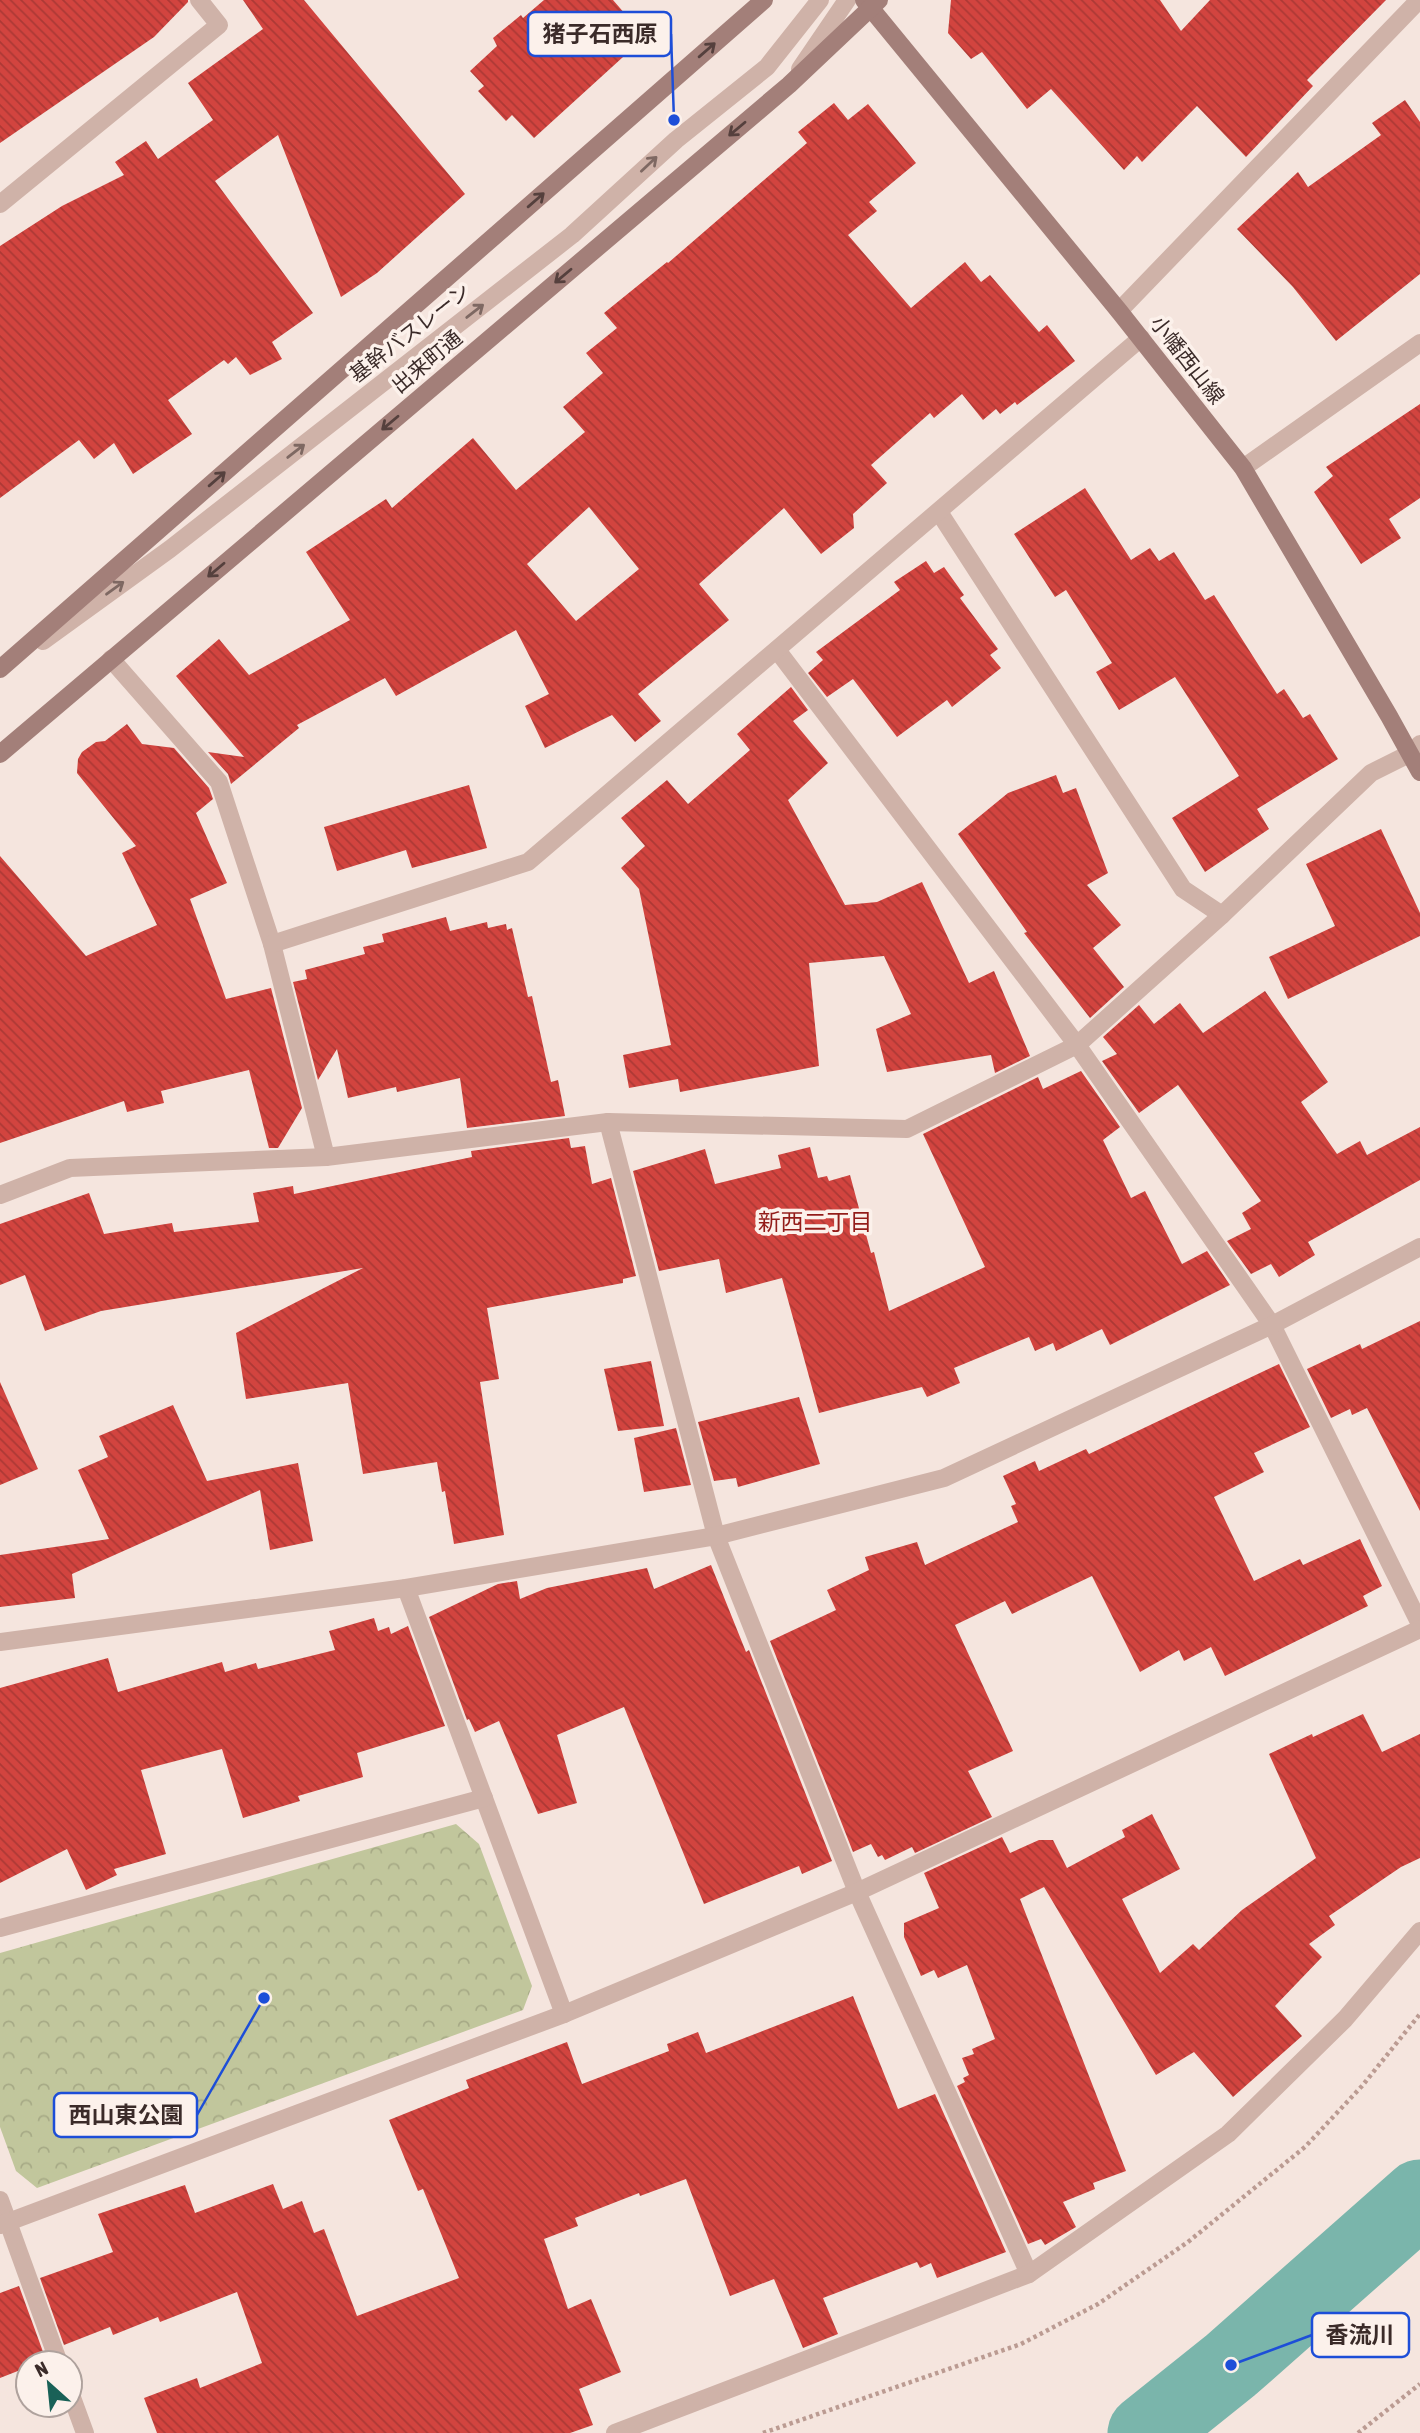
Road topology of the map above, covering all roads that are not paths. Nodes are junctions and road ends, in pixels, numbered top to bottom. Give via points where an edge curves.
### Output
1 (199, 0) edge
2 (765, 0) edge
3 (820, 0) edge
4 (847, 0) edge
5 (1419, 0) edge
6 (872, 2) edge
7 (789, 85) junction
8 (3, 194) edge
9 (1119, 311) junction
10 (1141, 338) junction
11 (1420, 343) edge
12 (1243, 468) junction
13 (939, 512) junction
14 (777, 650) junction
15 (111, 659) junction
16 (0, 670) edge
17 (1416, 749) edge
18 (0, 754) edge
19 (1420, 772) edge
20 (1222, 915) junction
21 (272, 944) junction
22 (1077, 1045) junction
23 (608, 1122) junction
24 (326, 1157) junction
25 (0, 1195) edge
26 (1420, 1247) edge
27 (1272, 1325) junction
28 (716, 1536) junction
29 (406, 1588) junction
30 (1420, 1627) edge
31 (0, 1642) edge
32 (484, 1798) junction
33 (857, 1892) junction
34 (0, 1928) edge
35 (1420, 1931) edge
36 (564, 2014) junction
37 (0, 2200) edge
38 (4, 2223) edge
39 (1028, 2274) junction
40 (54, 2349) edge
41 (615, 2433) edge

1 - 8 street via 219,24
16 -> 2 main road
16 -> 3 street, 基幹バスレーン via 170,549 572,235 676,140 767,67
4 - 7 street
5 - 9 street
6 - 7 main road, 出来町通
6 - 9 main road, 小幡西山線
7 -> 15 main road, 出来町通
9 - 10 main road, 小幡西山線
10 - 12 main road, 小幡西山線
10 - 13 street
11 - 12 street
12 - 17 main road, 小幡西山線
13 - 14 street
13 - 20 street via 1183,889
14 - 21 street via 528,862
14 - 22 street
15 - 18 main road, 出来町通
15 - 21 street via 219,782
17 - 19 main road, 小幡西山線
17 - 20 street via 1371,773
20 - 22 street
21 - 24 street
22 - 23 street via 907,1129
22 - 27 street
23 - 24 street
23 - 28 street
24 - 25 street via 70,1168
26 - 27 street
27 - 28 street via 943,1478
27 - 30 street
28 - 29 street
28 - 33 street
29 - 31 street
29 - 32 street
30 - 33 street
32 - 34 street
32 - 36 street
33 - 36 street
33 - 39 street
35 - 39 street via 1345,2019 1228,2134
36 - 38 street
37 - 38 street
38 - 40 street
39 - 41 street

